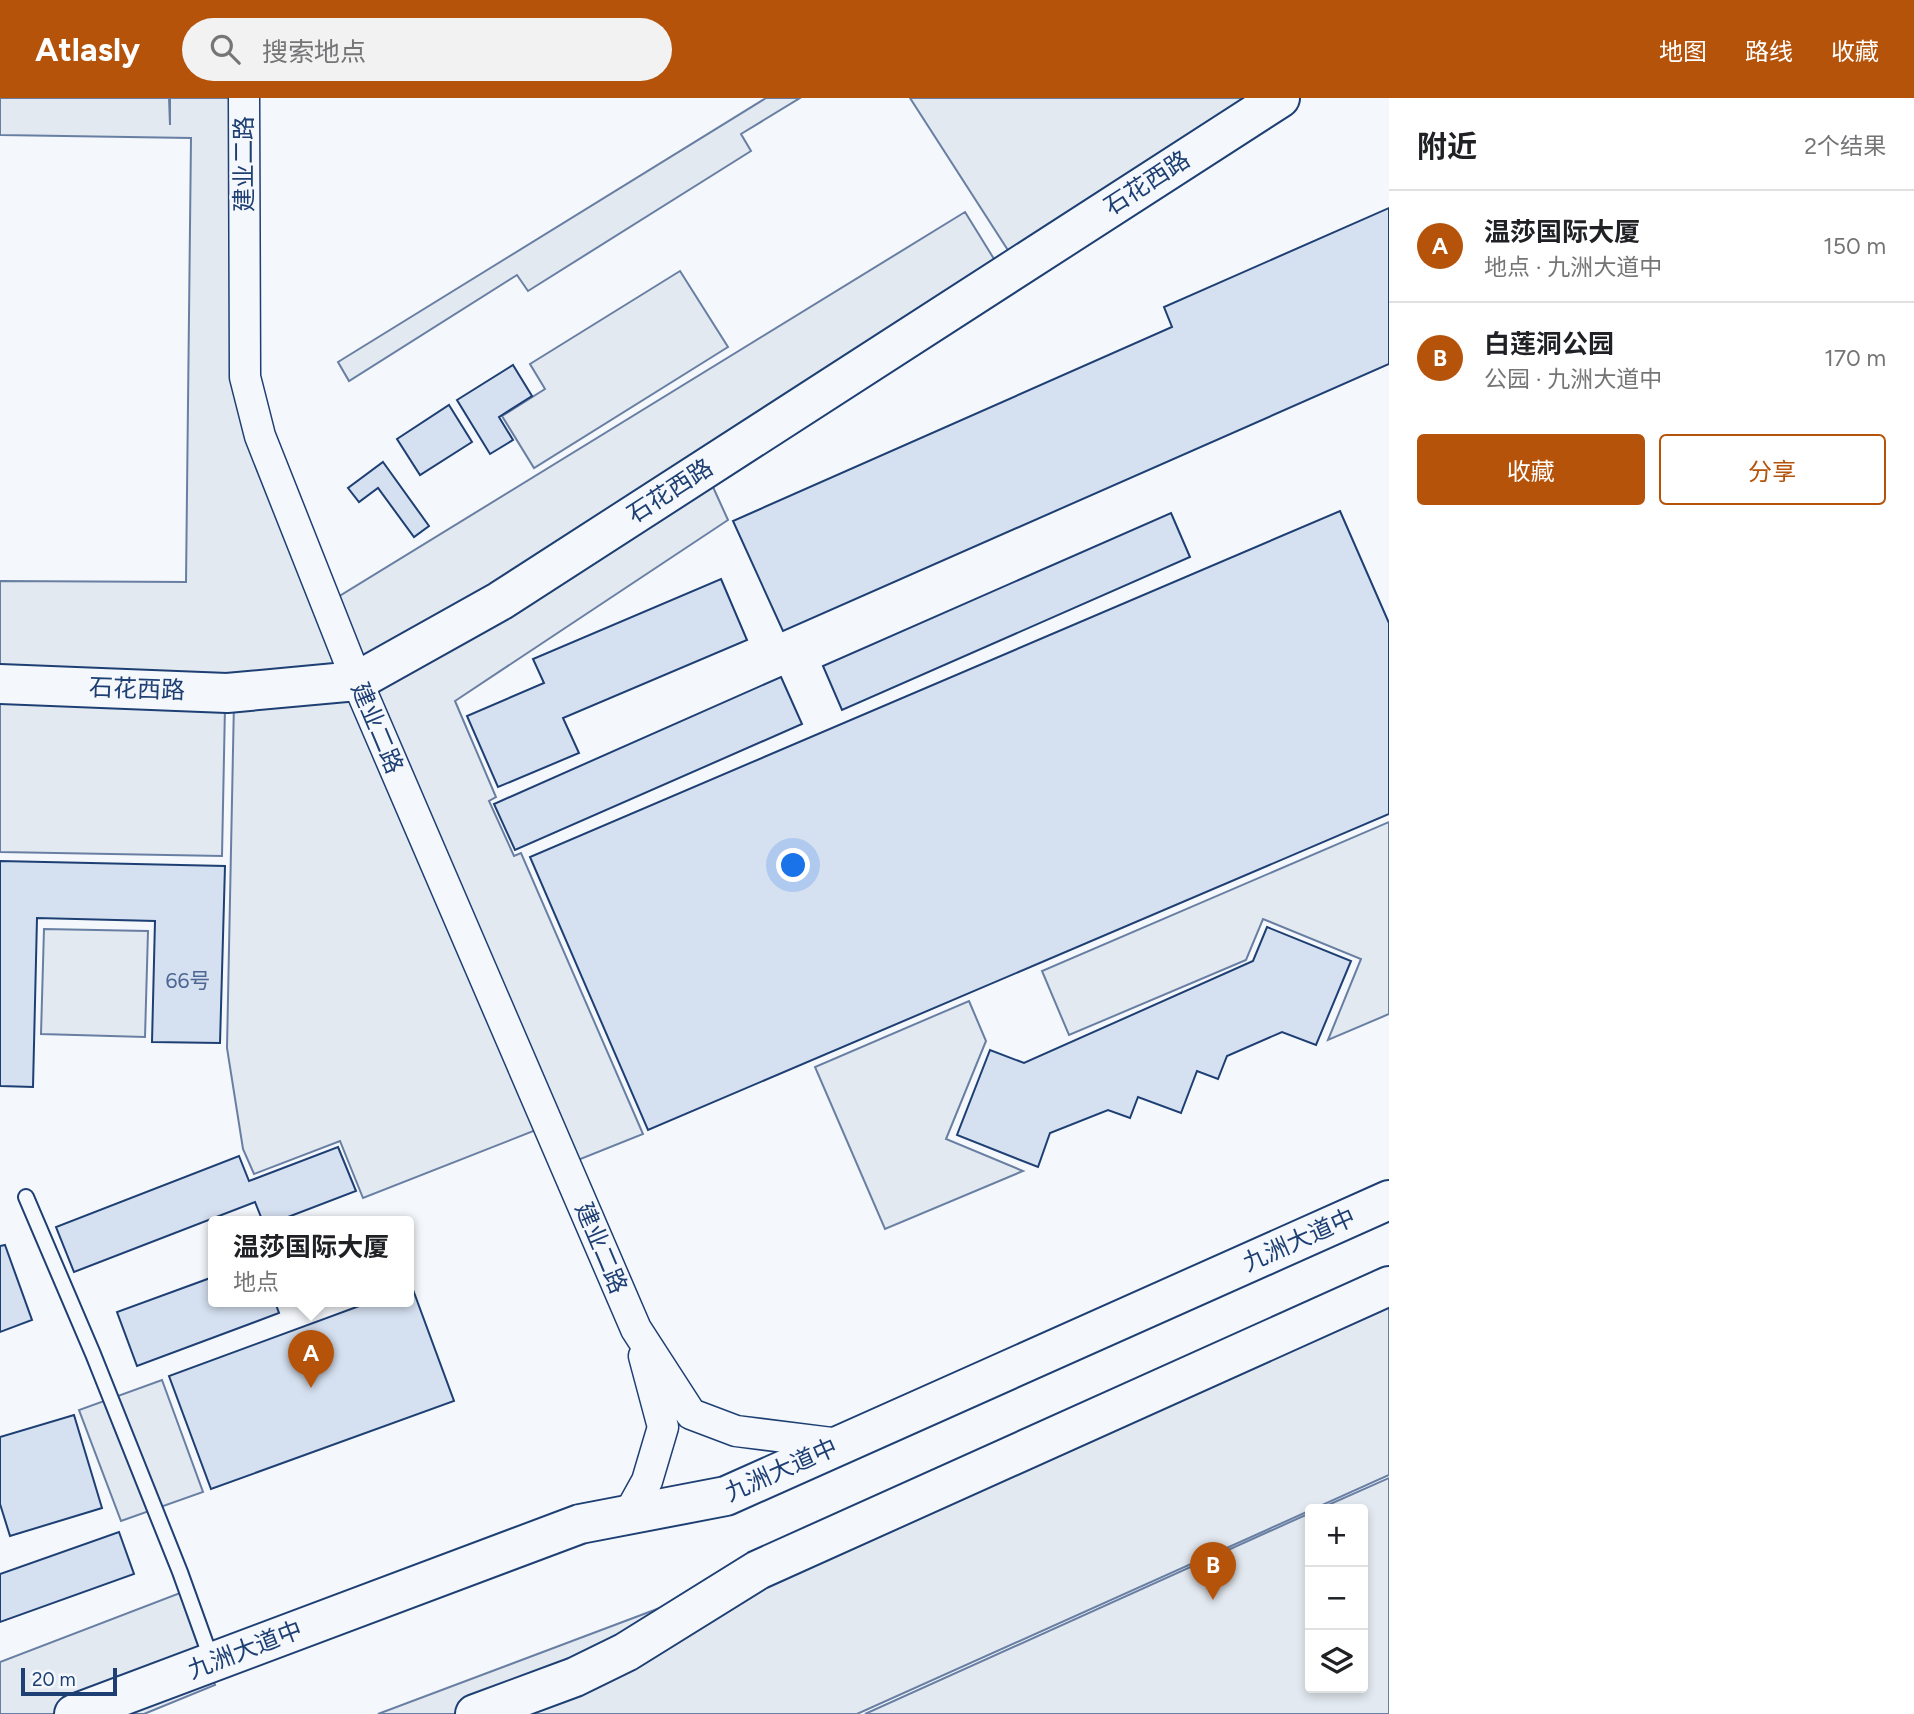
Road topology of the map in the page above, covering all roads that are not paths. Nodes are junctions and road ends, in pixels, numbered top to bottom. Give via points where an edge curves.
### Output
1 (244, 98) edge
2 (1280, 98) edge
3 (357, 681) junction
4 (0, 684) edge
5 (26, 1197) dead end
6 (1389, 1199) edge
7 (1389, 1286) edge
8 (636, 1329) junction
9 (840, 1444) junction
10 (627, 1517) junction
11 (212, 1662) junction
12 (74, 1714) edge
13 (475, 1714) edge

1 - 3 street, 建业二路 via 245,377 260,436
2 - 3 main road, 石花西路 via 499,601
3 - 4 main road, 石花西路 via 227,693
3 - 8 street, 建业二路
5 - 11 lane via 162,1526
6 - 9 main road, 九洲大道中
7 - 13 main road via 758,1570 626,1652 575,1677
8 - 9 street, 建业二路 via 691,1415 736,1431
8 - 10 street, 建业二路 via 663,1427 647,1481
9 - 10 main road, 九洲大道中 via 726,1496
10 - 11 main road, 九洲大道中 via 579,1524
11 - 12 main road, 九洲大道中

